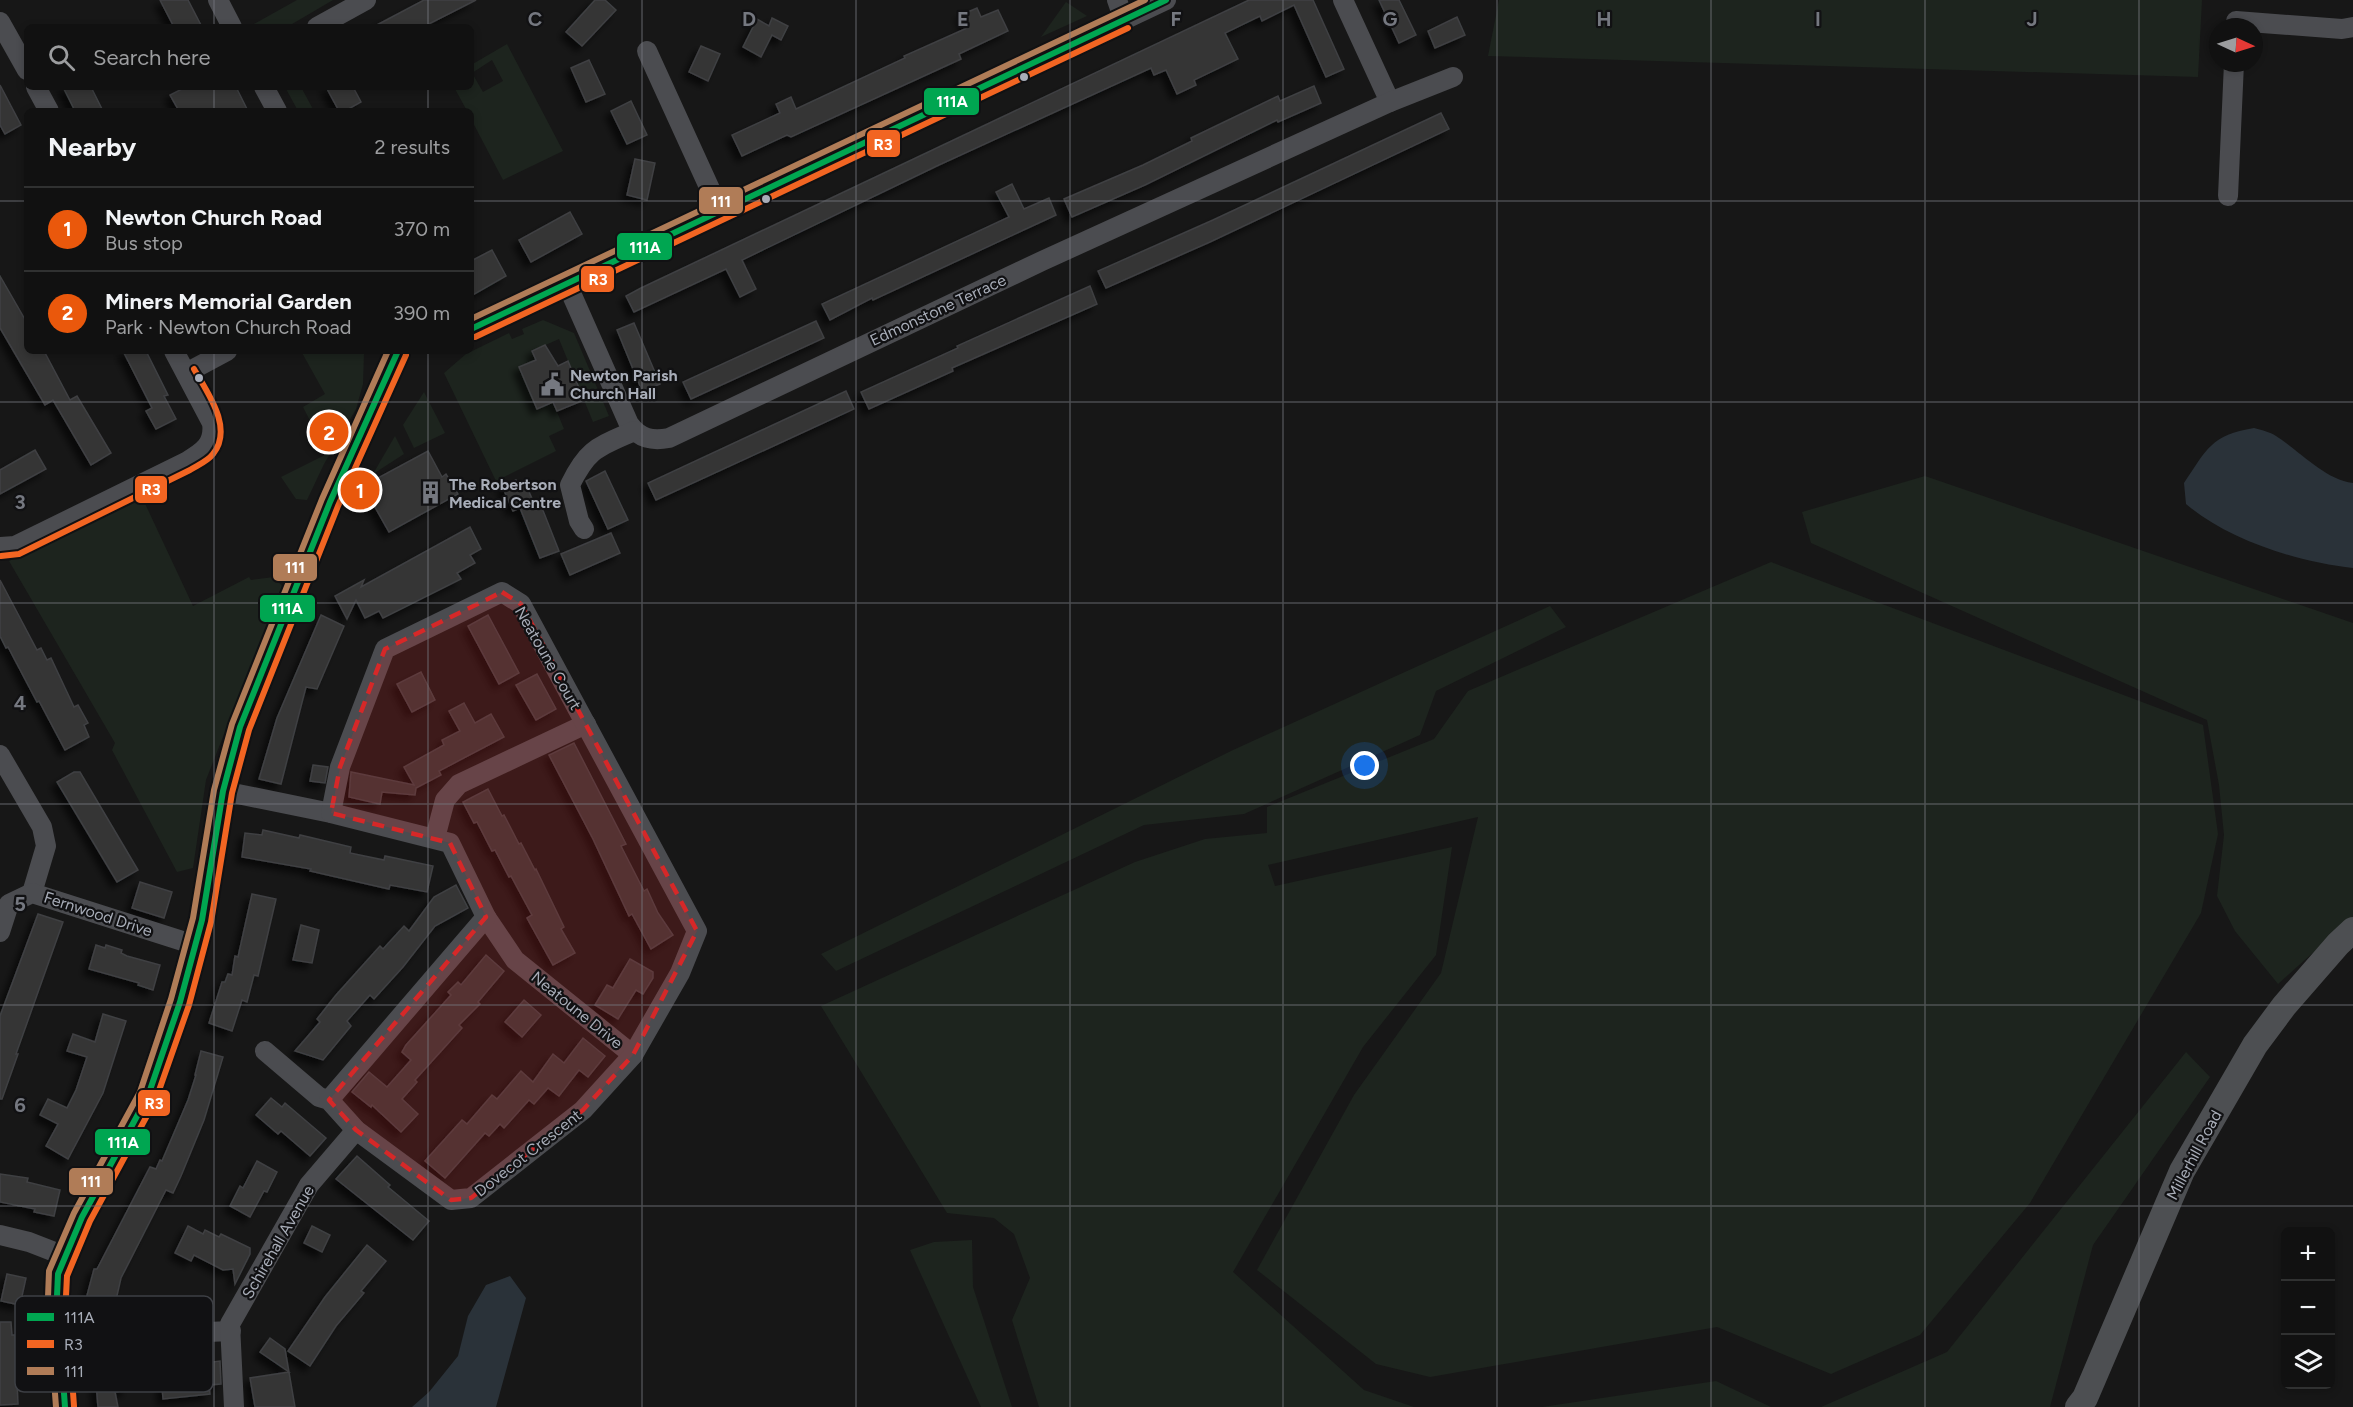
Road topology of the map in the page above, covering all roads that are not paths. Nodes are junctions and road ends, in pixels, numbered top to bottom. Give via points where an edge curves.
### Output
1 (218, 0) edge
2 (366, 0) edge
3 (1117, 0) edge
4 (1166, 0) edge
5 (1343, 0) edge
6 (1124, 20) junction
7 (0, 21) edge
8 (230, 24) edge
9 (322, 24) edge
10 (2263, 25) edge
11 (2353, 27) edge
12 (647, 51) dead end
13 (24, 65) edge
14 (2235, 72) edge
15 (1453, 77) dead end
16 (38, 90) edge
17 (266, 90) edge
18 (1390, 102) junction
19 (47, 108) edge
20 (275, 108) edge
21 (2229, 196) dead end
22 (720, 211) junction
23 (567, 284) junction
24 (474, 328) edge
25 (176, 354) edge
26 (221, 354) edge
27 (397, 354) edge
28 (186, 373) junction
29 (634, 431) junction
30 (584, 529) dead end
31 (0, 547) edge
32 (586, 724) junction
33 (0, 754) edge
34 (223, 791) junction
35 (331, 813) junction
36 (435, 838) junction
37 (32, 893) junction
38 (3, 911) edge
39 (486, 917) junction
40 (2353, 930) edge
41 (0, 933) edge
42 (195, 945) junction
43 (265, 1051) dead end
44 (633, 1055) junction
45 (329, 1100) junction
46 (356, 1130) junction
47 (0, 1235) edge
48 (65, 1256) junction
49 (57, 1296) edge
50 (231, 1331) junction
51 (213, 1332) edge
52 (64, 1392) edge
53 (65, 1407) edge
54 (234, 1407) edge
55 (2078, 1407) edge

1 - 8 street
2 - 9 street
3 - 6 street
4 - 6 street
5 - 18 street
6 - 22 street
7 - 13 street
10 - 11 street
12 - 22 street
14 - 21 street
15 - 18 street, Edmonstone Terrace
16 - 19 street
17 - 20 street
18 - 29 street, Edmonstone Terrace via 669,438 649,439
22 - 23 street
23 - 24 street
23 - 29 street
25 - 28 street
26 - 28 street
27 - 34 street via 330,502 240,727
28 - 31 street via 212,423 207,448 15,546
29 - 30 street via 596,447 577,471 570,485
32 - 35 street, Neatoune Court via 521,604 502,592 385,649 339,768
32 - 36 street, Neatoune Court via 459,784 445,800
32 - 44 street, Neatoune Drive via 697,931 680,972
33 - 37 street via 42,827 45,846
34 - 35 street, Neatoune Drive
34 - 42 street
35 - 36 street, Neatoune Drive
36 - 39 street, Neatoune Drive via 450,843
37 - 38 street, Fernwood Drive
37 - 42 street, Fernwood Drive
38 - 41 street, Fernwood Drive
39 - 44 street, Neatoune Drive via 515,960
39 - 45 street
40 - 55 main road, Millerhill Road via 2284,1006 2255,1045 2182,1171
42 - 48 street via 148,1096
43 - 45 street, Dovecot Crescent via 319,1097
44 - 46 street, Dovecot Crescent via 583,1110 471,1198 451,1200
45 - 46 street, Dovecot Crescent
46 - 50 street, Schirehall Avenue via 309,1185 231,1324
47 - 48 street
48 - 49 street via 58,1274
50 - 51 street
50 - 54 street, Schirehall Avenue
52 - 53 street

